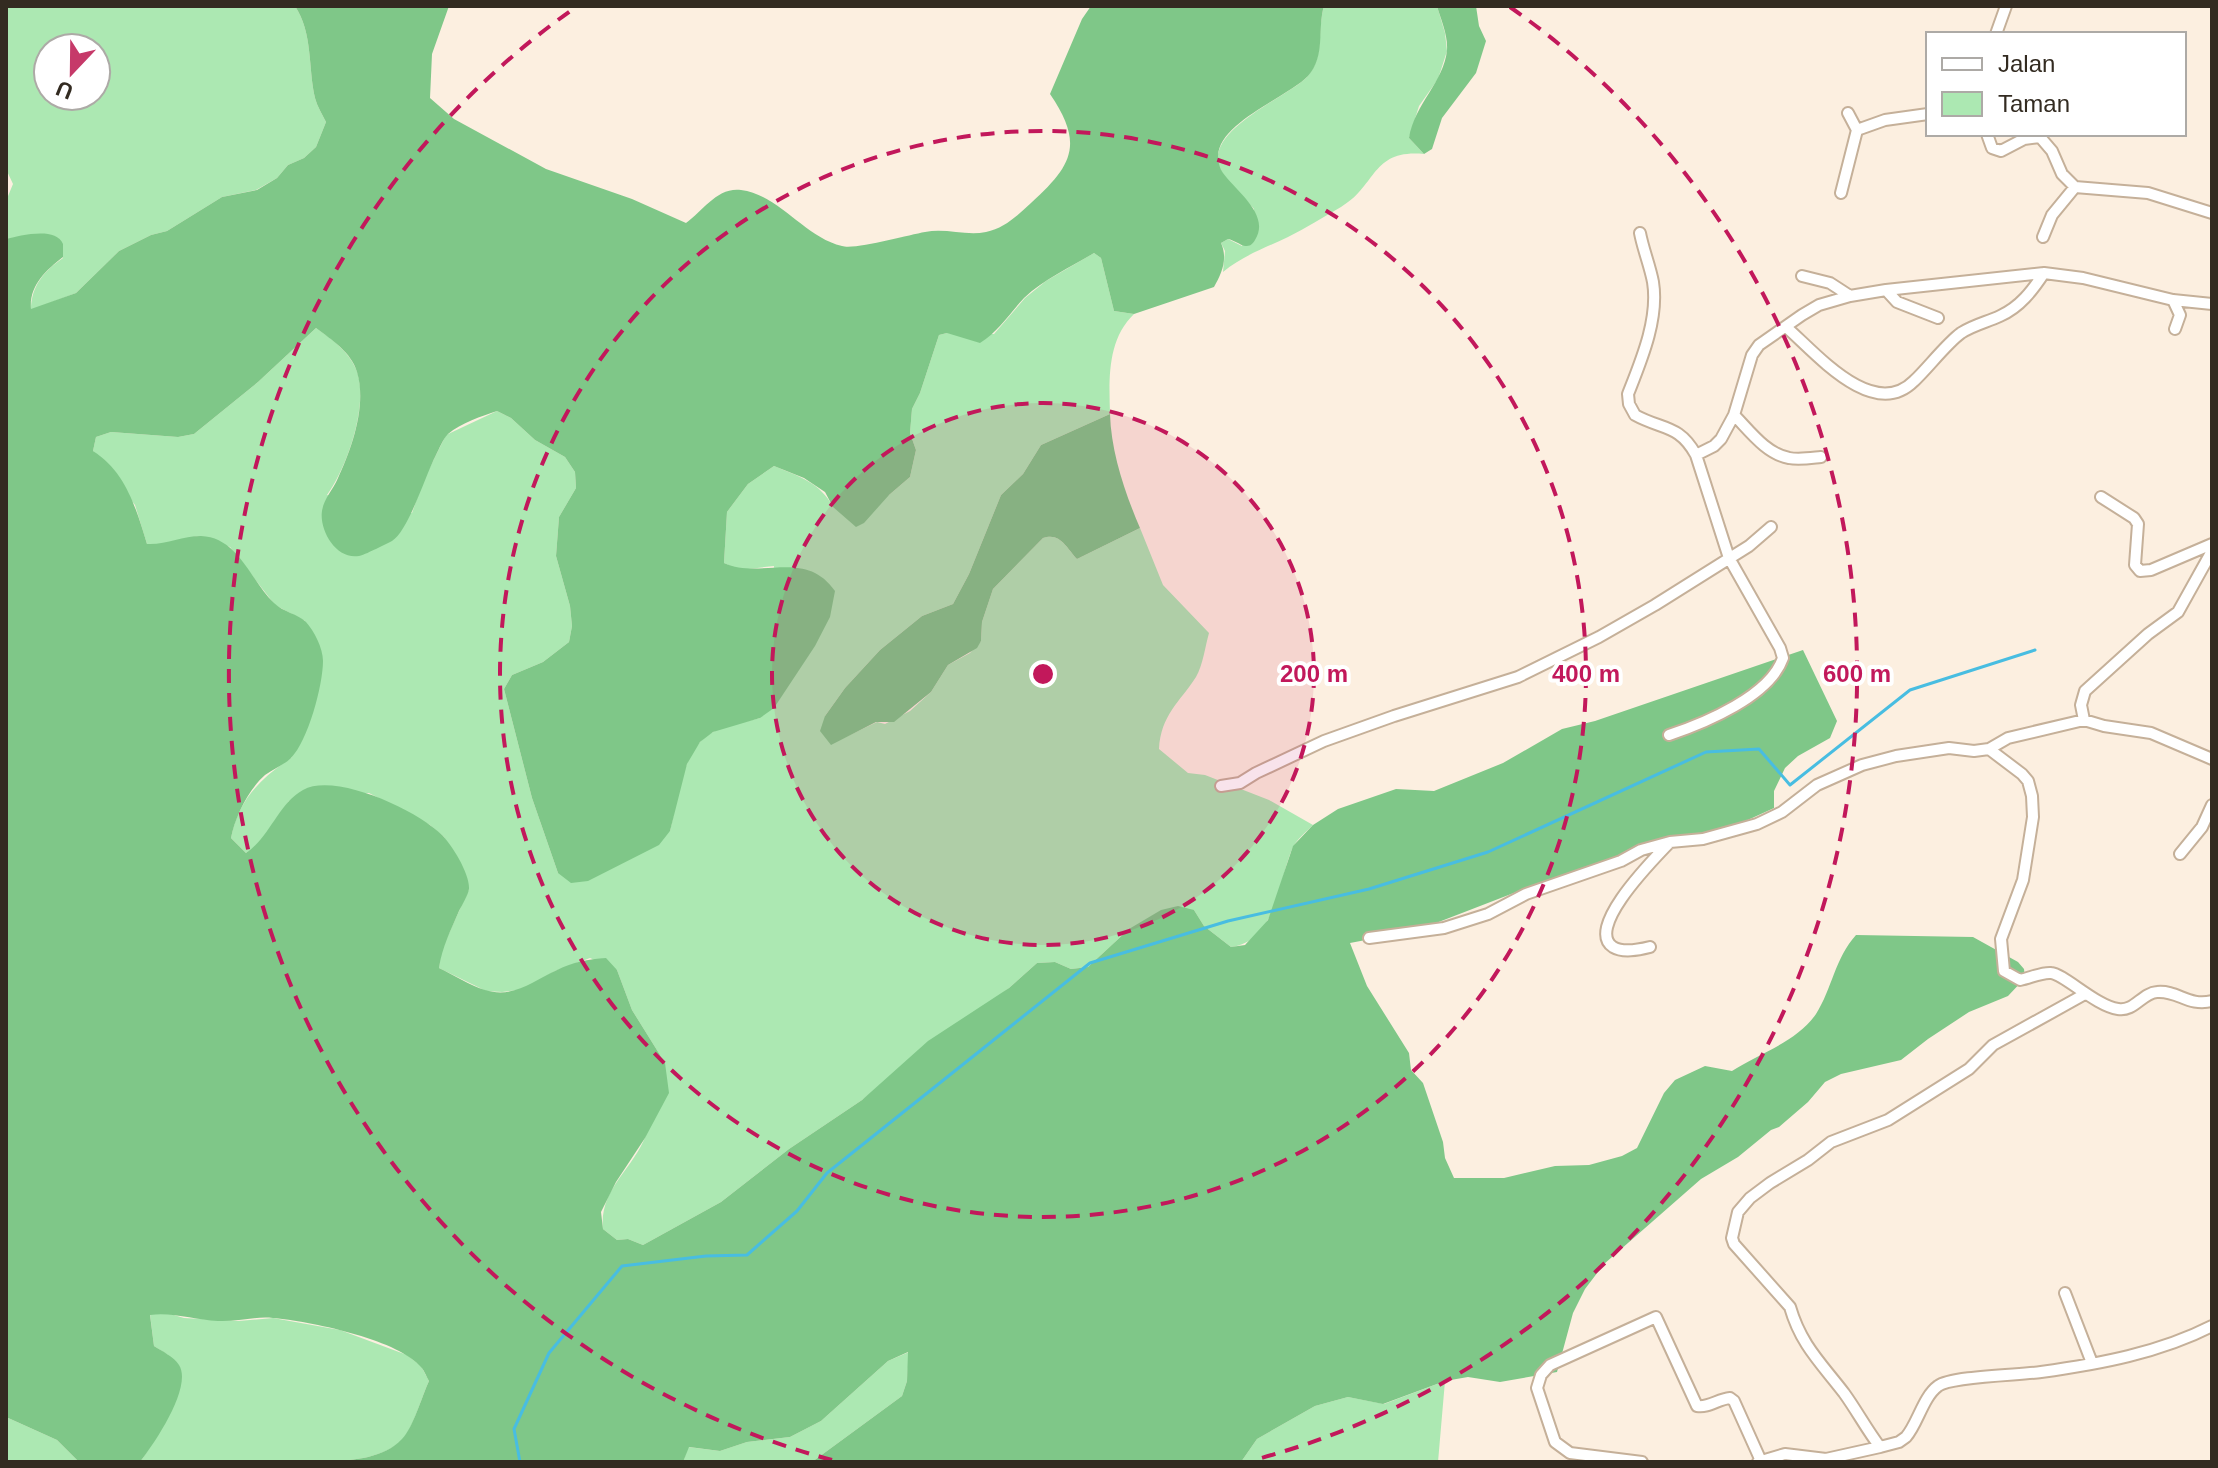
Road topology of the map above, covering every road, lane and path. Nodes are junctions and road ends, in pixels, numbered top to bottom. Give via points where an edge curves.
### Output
1 (2006, 6) edge
2 (1997, 32) edge
3 (1848, 113) dead end
4 (1926, 114) edge
5 (1857, 130) junction
6 (1988, 136) edge
7 (2075, 187) junction
8 (1841, 193) dead end
9 (2212, 213) edge
10 (1640, 233) dead end
11 (2043, 237) dead end
12 (2044, 273) junction
13 (1802, 276) dead end
14 (2112, 286) junction
15 (1886, 290) junction
16 (1850, 296) junction
17 (2118, 298) dead end
18 (2173, 300) junction
19 (2212, 304) edge
20 (1938, 318) dead end
21 (1786, 327) junction
22 (2175, 329) dead end
23 (1734, 415) junction
24 (1696, 455) junction
25 (1821, 457) dead end
26 (2101, 497) dead end
27 (1771, 527) dead end
28 (2212, 544) edge
29 (2212, 551) edge
30 (1729, 558) junction
31 (2084, 720) junction
32 (1669, 735) dead end
33 (1989, 749) junction
34 (2212, 759) edge
35 (1221, 786) dead end
36 (2212, 805) edge
37 (1670, 842) junction
38 (2180, 854) dead end
39 (1369, 938) dead end
40 (1650, 947) dead end
41 (2085, 994) junction
42 (2212, 1001) edge
43 (2065, 1293) dead end
44 (2212, 1326) edge
45 (2092, 1363) junction
46 (1880, 1447) junction
47 (1642, 1462) edge
48 (1760, 1462) edge

1 - 2 street
3 - 5 street
4 - 5 street
5 - 8 street
6 - 7 street via 1992,148 2001,151 2040,137
7 - 9 street via 2148,193
7 - 11 street via 2052,215
10 - 24 street via 1653,303 1629,404 1635,415 1677,431
12 - 14 street
12 - 15 street
12 - 21 street via 2013,309 1958,335 1913,382 1893,394 1850,381
13 - 16 street via 1830,283
14 - 17 street
14 - 18 street
15 - 16 street
15 - 20 street via 1897,302
16 - 21 street via 1819,305
18 - 19 street
18 - 22 street via 2180,315
21 - 23 street via 1752,355
23 - 24 street via 1721,439
23 - 25 street via 1778,454
24 - 30 street
26 - 28 street via 2138,524 2135,565 2140,571
27 - 30 street
29 - 31 street via 2178,612 2085,691
30 - 32 street via 1783,658 1769,681 1706,723
30 - 35 street via 1599,637 1518,677 1324,741 1240,783
31 - 33 street via 2008,738
31 - 34 street via 2151,733
33 - 37 street via 1949,748 1862,765 1817,785 1757,824
33 - 41 street via 2022,774 2032,796 2023,880 2001,939 2004,971 2020,980 2050,973
36 - 38 street
37 - 39 street via 1548,885 1488,914 1444,928
37 - 40 street via 1624,892 1606,936 1615,948
41 - 42 street via 2123,1010 2155,992 2194,1003
41 - 46 street via 1993,1045 1969,1069 1888,1120 1831,1142 1738,1212 1734,1244 1790,1307 1804,1342
43 - 45 street
44 - 45 street via 2156,1350
45 - 46 street via 1943,1383 1930,1394 1906,1437
46 - 48 street via 1826,1459 1785,1454
47 - 48 street via 1561,1449 1537,1388 1550,1365 1656,1317 1690,1397 1697,1406 1734,1401

